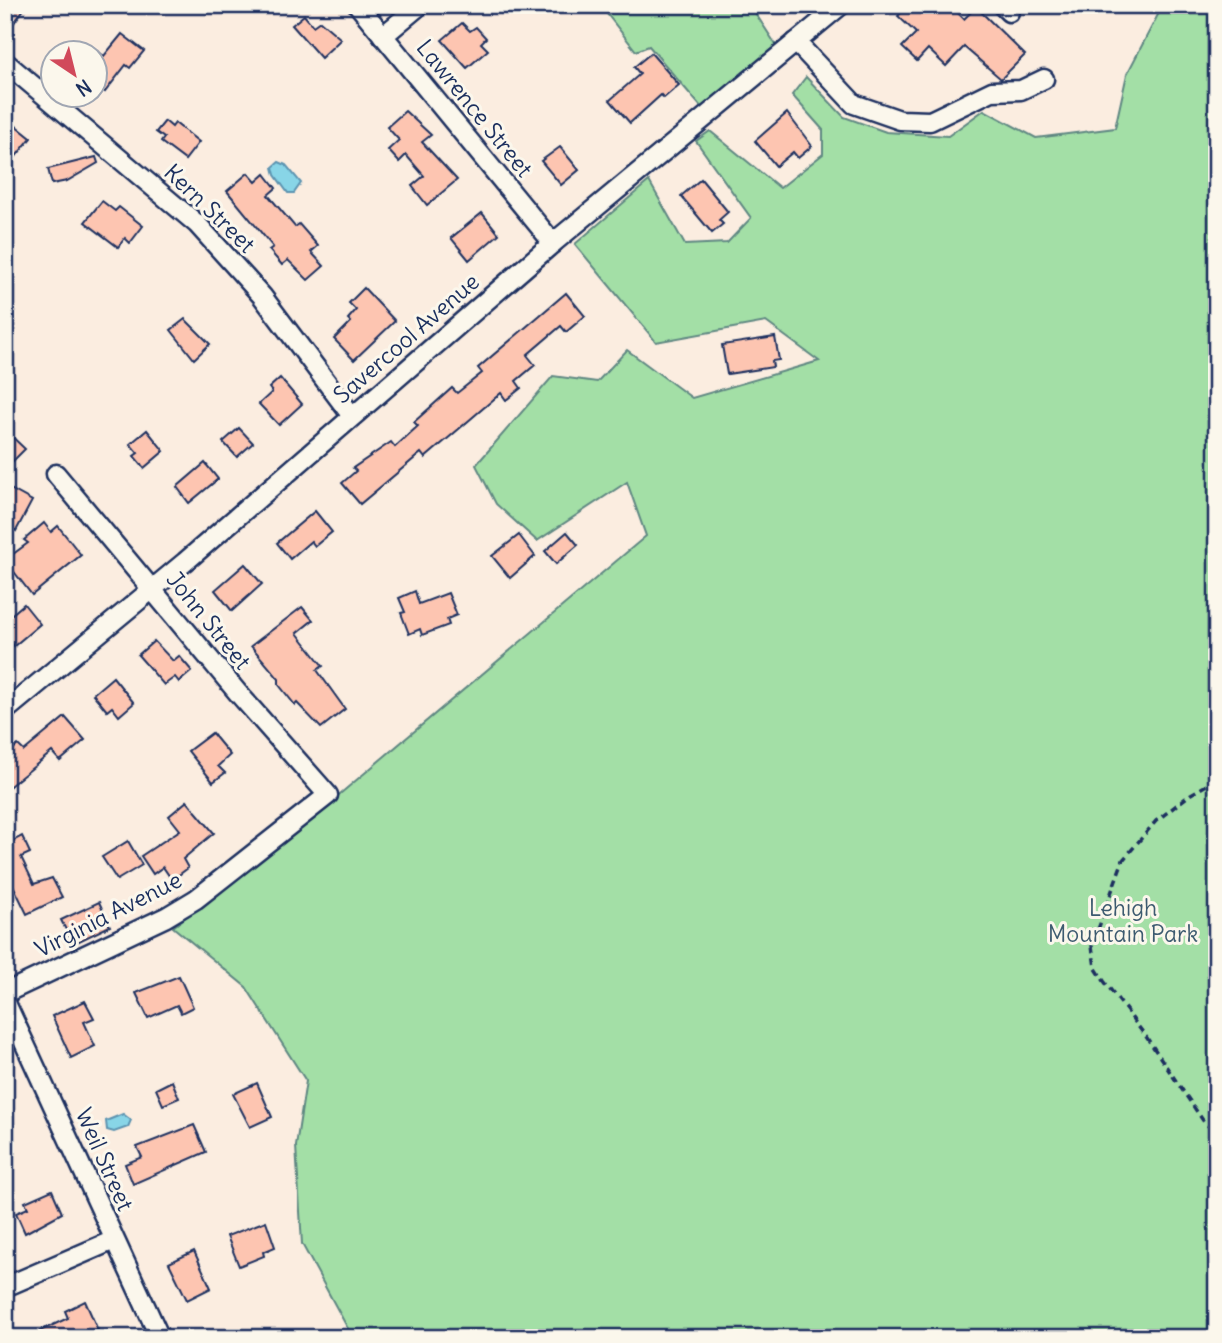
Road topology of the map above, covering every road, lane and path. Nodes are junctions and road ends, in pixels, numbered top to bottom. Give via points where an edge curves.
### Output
1 (358, 5) edge
2 (420, 5) edge
3 (841, 5) edge
4 (383, 36) junction
5 (796, 42) junction
6 (5, 62) edge
7 (1044, 79) dead end
8 (553, 243) junction
9 (352, 416) junction
10 (56, 474) dead end
11 (152, 589) junction
12 (5, 711) edge
13 (1217, 779) edge
14 (328, 795) joint
15 (5, 993) edge
16 (5, 1001) edge
17 (1217, 1134) edge
18 (114, 1240) junction
19 (5, 1287) edge
20 (160, 1338) edge

1 - 4 street, Lawrence Street
2 - 4 street
3 - 5 street, Savercool Avenue
4 - 8 street, Lawrence Street
5 - 7 street via 854,104 900,120 930,121 992,91 1021,90
5 - 8 street, Savercool Avenue
6 - 9 street, Kern Street via 206,234 262,296
8 - 9 street, Savercool Avenue
9 - 11 street, Savercool Avenue
10 - 11 street, John Street
11 - 12 street, Savercool Avenue
11 - 14 street, John Street
13 - 17 path via 1156,821 1123,860 1092,946 1104,981
14 - 15 street, Virginia Avenue via 196,899
16 - 18 street, Weil Street
18 - 19 street
18 - 20 street, Weil Street

